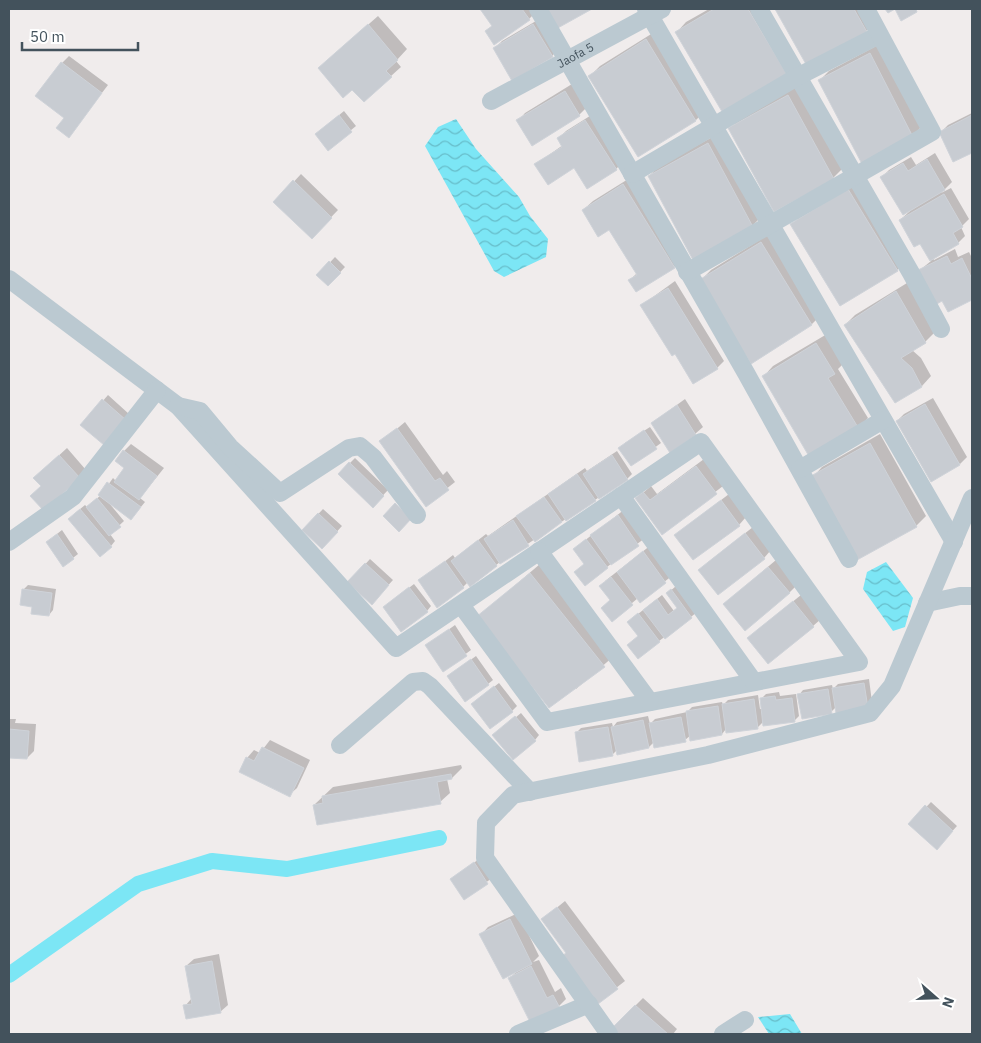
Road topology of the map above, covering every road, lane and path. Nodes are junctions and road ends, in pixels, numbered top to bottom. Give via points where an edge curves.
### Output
1 (538, 9) edge
2 (759, 9) edge
3 (866, 9) edge
4 (653, 11) edge
5 (879, 35) junction
6 (567, 60) junction
7 (798, 77) junction
8 (491, 101) dead end
9 (714, 126) junction
10 (632, 174) junction
11 (854, 176) junction
12 (770, 223) junction
13 (687, 272) junction
14 (9, 279) edge
15 (941, 329) dead end
16 (158, 390) junction
17 (178, 406) junction
18 (883, 420) junction
19 (800, 469) junction
20 (621, 496) junction
21 (972, 498) edge
22 (417, 515) dead end
23 (9, 542) edge
24 (954, 542) junction
25 (539, 551) junction
26 (849, 559) dead end
27 (972, 596) edge
28 (927, 603) junction
29 (461, 604) junction
30 (754, 682) junction
31 (650, 702) junction
32 (340, 745) dead end
33 (530, 792) junction
34 (589, 1004) junction
35 (745, 1020) dead end
36 (518, 1034) edge
37 (609, 1034) edge
38 (723, 1034) edge

1 - 6 street
2 - 7 street
3 - 5 street
4 - 6 street, Jaofa 5
4 - 9 street
5 - 7 street
5 - 11 street via 932,132
6 - 8 street, Jaofa 5
6 - 10 street
7 - 9 street
7 - 11 street
9 - 10 street
9 - 12 street
10 - 13 street
11 - 12 street
11 - 15 street
12 - 13 street
12 - 18 street
13 - 19 street
14 - 16 street
16 - 17 street
16 - 23 street via 73,497
17 - 22 street via 200,410 230,447 280,493 349,448 360,446 373,457
17 - 29 street via 396,648
18 - 19 street
18 - 24 street
19 - 26 street
20 - 25 street
20 - 30 street
20 - 30 street via 701,442 858,662
21 - 24 street
24 - 28 street
25 - 29 street
25 - 31 street
27 - 28 street
28 - 33 street via 892,686 870,714 708,755
29 - 31 street via 547,722
30 - 31 street
32 - 33 street via 413,682 424,681
33 - 34 street via 513,795 486,823 486,858
34 - 36 street
34 - 37 street
35 - 38 street

